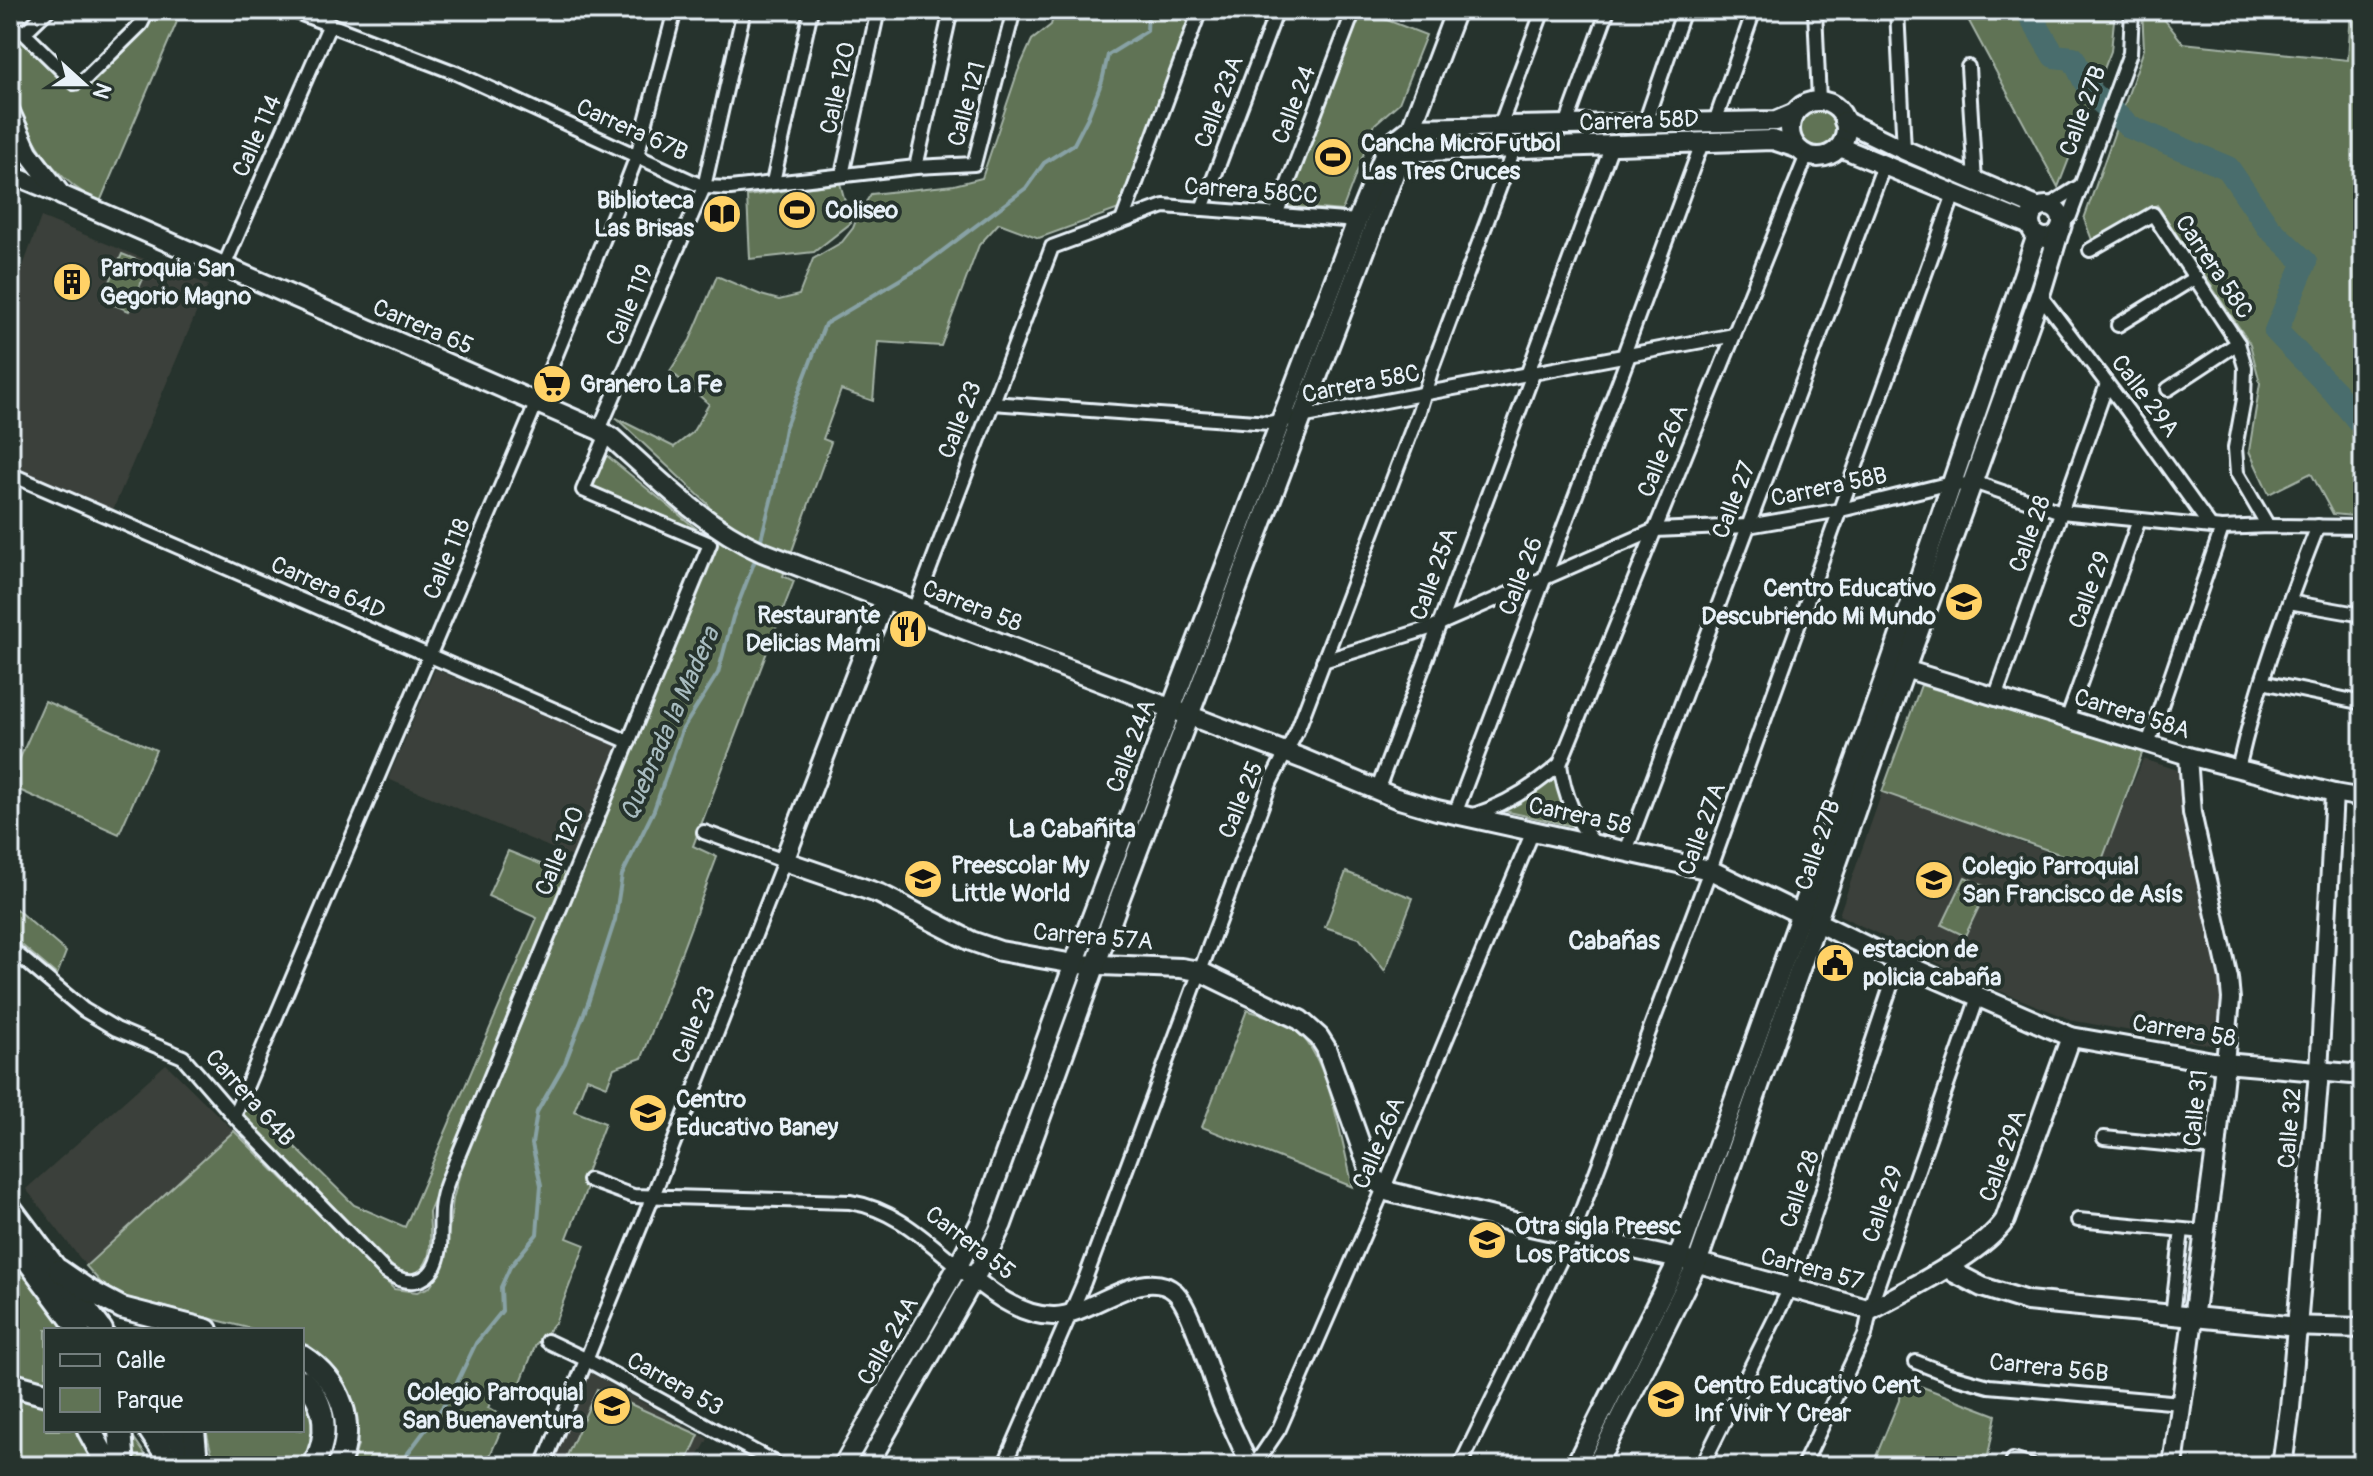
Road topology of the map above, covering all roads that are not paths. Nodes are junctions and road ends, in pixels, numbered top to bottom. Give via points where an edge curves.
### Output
1 (48, 10) edge
2 (148, 10) edge
3 (291, 10) edge
4 (675, 10) edge
5 (744, 10) edge
6 (811, 10) edge
7 (878, 10) edge
8 (951, 10) edge
9 (1014, 10) edge
10 (1200, 10) edge
11 (1277, 10) edge
12 (1354, 10) edge
13 (1456, 10) edge
14 (1543, 10) edge
15 (1608, 10) edge
16 (1684, 10) edge
17 (1754, 10) edge
18 (1815, 10) edge
19 (1897, 10) edge
20 (2132, 10) edge
21 (10, 24) edge
22 (330, 24) junction
23 (24, 33) junction
24 (1968, 67) dead end
25 (1819, 101) junction
26 (10, 112) edge
27 (1795, 113) junction
28 (1844, 121) junction
29 (1715, 122) junction
30 (1645, 123) junction
31 (1566, 125) junction
32 (1500, 126) junction
33 (1411, 128) junction
34 (21, 140) junction
35 (1702, 143) junction
36 (1612, 145) junction
37 (1840, 147) junction
38 (1514, 149) junction
39 (1904, 150) junction
40 (1393, 152) junction
41 (1802, 152) junction
42 (637, 156) junction
43 (10, 161) edge
44 (974, 164) joint
45 (1884, 165) junction
46 (916, 167) junction
47 (10, 174) edge
48 (842, 175) junction
49 (773, 182) junction
50 (1975, 182) junction
51 (2080, 186) junction
52 (704, 187) junction
53 (1954, 194) junction
54 (61, 195) junction
55 (2044, 207) junction
56 (1202, 209) junction
57 (1276, 215) junction
58 (1122, 221) junction
59 (1357, 221) junction
60 (2061, 226) junction
61 (2034, 230) junction
62 (1052, 247) joint
63 (2090, 250) dead end
64 (224, 266) junction
65 (2196, 277) junction
66 (2040, 295) junction
67 (2118, 325) dead end
68 (1734, 335) junction
69 (2238, 343) junction
70 (1626, 356) junction
71 (1530, 374) junction
72 (2107, 384) junction
73 (2168, 389) dead end
74 (1424, 394) junction
75 (537, 403) junction
76 (992, 403) junction
77 (1302, 418) junction
78 (1280, 422) junction
79 (603, 432) junction
80 (10, 474) edge
81 (1961, 484) junction
82 (583, 490) joint
83 (1841, 510) junction
84 (2061, 512) junction
85 (2139, 520) junction
86 (1748, 526) junction
87 (2268, 526) junction
88 (2318, 526) junction
89 (2216, 527) junction
90 (2363, 527) edge
91 (1655, 530) junction
92 (792, 563) joint
93 (1543, 579) junction
94 (885, 599) junction
95 (2289, 602) junction
96 (914, 610) junction
97 (2363, 615) edge
98 (1440, 623) junction
99 (429, 656) junction
100 (1323, 661) junction
101 (1897, 666) junction
102 (2262, 682) junction
103 (1995, 698) junction
104 (2363, 703) edge
105 (1180, 712) junction
106 (2067, 720) junction
107 (629, 742) junction
108 (2148, 744) junction
109 (1286, 752) junction
110 (2188, 756) junction
111 (1560, 764) junction
112 (2238, 769) junction
113 (1377, 791) junction
114 (2334, 793) junction
115 (2363, 798) edge
116 (1461, 815) junction
117 (1533, 831) junction
118 (704, 832) dead end
119 (1596, 844) junction
120 (1626, 851) junction
121 (784, 861) junction
122 (1710, 870) junction
123 (1810, 917) junction
124 (10, 948) edge
125 (1899, 962) junction
126 (1074, 964) junction
127 (1095, 966) junction
128 (1199, 971) junction
129 (1978, 997) junction
130 (2071, 1037) junction
131 (2225, 1063) junction
132 (2319, 1072) junction
133 (2363, 1075) edge
134 (234, 1116) junction
135 (2104, 1138) dead end
136 (2216, 1149) junction
137 (589, 1180) dead end
138 (1384, 1188) junction
139 (653, 1196) junction
140 (10, 1207) edge
141 (2078, 1220) dead end
142 (2182, 1230) junction
143 (2205, 1232) junction
144 (1572, 1236) junction
145 (10, 1237) edge
146 (1677, 1259) junction
147 (1697, 1263) junction
148 (958, 1266) junction
149 (1947, 1267) junction
150 (59, 1270) junction
151 (397, 1279) joint
152 (974, 1279) junction
153 (1790, 1288) junction
154 (1871, 1310) junction
155 (1071, 1314) junction
156 (2172, 1316) junction
157 (2193, 1317) junction
158 (2297, 1327) junction
159 (78, 1328) edge
160 (101, 1328) edge
161 (198, 1328) edge
162 (2363, 1328) edge
163 (547, 1341) dead end
164 (304, 1358) edge
165 (585, 1359) junction
166 (1916, 1362) dead end
167 (304, 1382) edge
168 (10, 1384) edge
169 (44, 1393) edge
170 (2181, 1403) junction
171 (90, 1432) edge
172 (120, 1432) edge
173 (150, 1432) edge
174 (173, 1432) edge
175 (194, 1432) edge
176 (2013, 1460) dead end
177 (109, 1466) edge
178 (123, 1466) edge
179 (173, 1466) edge
180 (197, 1466) edge
181 (313, 1466) edge
182 (338, 1466) edge
183 (543, 1466) edge
184 (781, 1466) edge
185 (843, 1466) edge
186 (867, 1466) edge
187 (1004, 1466) edge
188 (1252, 1466) edge
189 (1460, 1466) edge
190 (1575, 1466) edge
191 (1596, 1466) edge
192 (1702, 1466) edge
193 (1803, 1466) edge
194 (2032, 1466) edge
195 (2173, 1466) edge
196 (2282, 1466) edge

1 - 23 street
2 - 23 street via 141,24 75,83
3 - 22 street, Carrera 67B
4 - 42 street, Calle 118
5 - 52 street, Calle 119
6 - 49 street
7 - 48 street, Calle 120
8 - 46 street
9 - 44 street, Calle 121
10 - 58 street
11 - 56 street, Calle 23A
12 - 57 street, Calle 24
13 - 33 main road, Calle 24A
14 - 32 street
15 - 31 street
16 - 30 street
17 - 29 street
18 - 25 street
19 - 39 street
20 - 51 street, Calle 27B via 2130,53
21 - 23 street
22 - 42 street, Carrera 67B via 456,73
22 - 64 street, Calle 114
24 - 50 street
25 - 27 main road
25 - 28 main road via 1838,109
26 - 34 main road
27 - 29 main road, Carrera 58D via 1776,121
27 - 41 main road via 1791,137
28 - 37 main road
28 - 39 main road
29 - 30 main road, Carrera 58D
30 - 31 main road, Carrera 58D
31 - 32 main road, Carrera 58D
32 - 33 main road, Carrera 58D
33 - 40 main road, Calle 24A via 1392,141
34 - 43 main road
34 - 54 main road
35 - 36 main road, Carrera 58D
35 - 41 main road, Carrera 58D via 1773,140
35 - 70 street, Calle 26
36 - 38 main road, Carrera 58D
36 - 71 street, Calle 25A
37 - 41 main road via 1822,157
37 - 45 main road
38 - 40 main road, Carrera 58D
38 - 74 street, Calle 25
39 - 50 main road
40 - 59 main road, Calle 24A
40 - 77 main road, Calle 24A
41 - 68 street, Calle 26A
42 - 52 street, Carrera 67B
42 - 75 street, Calle 118
44 - 46 street, Carrera 67B
45 - 53 main road
45 - 86 street, Calle 27
46 - 48 street, Carrera 67B
47 - 54 street, Carrera 65
48 - 49 street, Carrera 67B
49 - 52 street, Carrera 67B
50 - 55 main road
51 - 55 street, Calle 27B
51 - 60 street, Calle 27B
52 - 79 street, Calle 119
53 - 61 main road
53 - 83 street, Calle 27A
54 - 64 main road, Carrera 65
55 - 60 main road via 2060,214
55 - 61 main road via 2033,213
56 - 57 street, Carrera 58CC
56 - 58 street, Carrera 58CC via 1164,206
57 - 59 street, Carrera 58CC
58 - 62 street, Carrera 58CC
59 - 78 main road, Calle 24A
60 - 61 main road via 2047,238
60 - 66 main road, Calle 27B
61 - 81 main road, Calle 27B
62 - 76 street, Calle 23
63 - 65 street, Carrera 58C via 2153,214
64 - 75 main road, Carrera 65
65 - 67 street
65 - 69 street, Carrera 58C
66 - 72 street, Calle 29A
66 - 81 main road, Calle 27B
68 - 70 street, Carrera 58C
68 - 91 street, Calle 26A
69 - 73 street
69 - 87 street, Carrera 58C via 2245,367 2237,473
70 - 71 street, Carrera 58C
70 - 93 street, Calle 26
71 - 74 street, Carrera 58C
71 - 98 street, Calle 25A
72 - 84 street, Calle 28
72 - 89 street, Calle 29A
74 - 77 street, Carrera 58C
74 - 100 street, Calle 25
75 - 79 main road, Carrera 65
75 - 99 street, Calle 118
76 - 78 street, Carrera 58C
76 - 96 street, Calle 23
77 - 78 street, Carrera 58C
77 - 105 main road, Calle 24A
78 - 105 main road, Calle 24A
79 - 82 street, Calle 119
79 - 92 main road, Carrera 65 via 701,516 747,545
80 - 99 street, Carrera 64D
81 - 83 street, Carrera 58B
81 - 84 street, Carrera 58B via 1979,484
81 - 101 main road, Calle 27B
82 - 107 street, Calle 120 via 710,544
83 - 86 street, Carrera 58B
83 - 122 street, Calle 27A
84 - 85 street, Carrera 58B
84 - 103 street, Calle 28
85 - 89 street, Carrera 58B
85 - 106 street, Calle 29
86 - 91 street, Carrera 58B
86 - 120 street, Calle 27
87 - 88 street, Carrera 58B
87 - 89 street, Carrera 58B
88 - 90 street, Carrera 58B
88 - 95 street
89 - 108 street
91 - 93 street, Carrera 58B
91 - 111 street, Calle 26A
92 - 94 main road, Carrera 58
93 - 98 street, Carrera 58B
93 - 116 street, Calle 26
94 - 96 main road, Carrera 58
94 - 121 main road, Calle 23
95 - 97 street
95 - 102 street
96 - 105 main road, Carrera 58
98 - 100 street, Carrera 58B
98 - 113 street, Calle 25A
99 - 107 street, Carrera 64D
99 - 134 street, Calle 118
100 - 109 street, Calle 25
101 - 103 street, Carrera 58A
101 - 123 main road, Calle 27B
102 - 104 street
102 - 112 street
103 - 106 street, Carrera 58A
105 - 109 main road, Carrera 58
105 - 126 main road, Calle 24A
105 - 127 main road, Calle 24A
106 - 108 street, Carrera 58A
107 - 151 street, Calle 120 via 449,1178 436,1262 422,1279
108 - 110 street, Carrera 58A
109 - 113 main road, Carrera 58
109 - 128 street, Calle 25
110 - 112 street, Carrera 58A
110 - 131 street, Calle 31 via 2192,813 2229,978
111 - 116 street via 1521,794 1486,811
111 - 119 street via 1573,814
112 - 114 street, Carrera 58A
113 - 116 main road, Carrera 58
114 - 115 street, Carrera 58A
114 - 132 street, Calle 32
116 - 117 main road, Carrera 58
117 - 119 main road, Carrera 58
117 - 138 street, Calle 26A
118 - 121 street, Carrera 57A
119 - 120 main road, Carrera 58
120 - 122 main road, Carrera 58
121 - 126 main road, Carrera 57A via 880,894 980,945
121 - 139 street, Calle 23
122 - 123 main road, Carrera 58
122 - 144 street, Calle 27A
123 - 125 main road, Carrera 58
123 - 146 main road, Calle 27B
123 - 147 main road, Calle 27B
124 - 134 street, Carrera 64B via 84,1010 183,1057
125 - 129 main road, Carrera 58
125 - 153 street, Calle 28
126 - 127 main road, Carrera 57A
126 - 148 main road, Calle 24A via 987,1204
127 - 128 main road, Carrera 57A
127 - 152 main road, Calle 24A via 1008,1208
128 - 138 main road, Carrera 57A via 1300,1020 1319,1037 1368,1166
128 - 155 street, Calle 25
129 - 130 main road, Carrera 58
129 - 154 street, Calle 29
130 - 131 main road, Carrera 58
130 - 149 main road, Calle 29A via 2005,1220 1997,1232
131 - 132 main road, Carrera 58
131 - 136 main road, Calle 31
132 - 133 main road, Carrera 58
132 - 158 main road, Calle 32
134 - 151 street, Carrera 64B
135 - 136 street
136 - 143 main road, Calle 31
137 - 139 street, Carrera 55 via 633,1196
138 - 144 main road, Carrera 57
138 - 188 street, Calle 26A via 1279,1429
139 - 148 street, Carrera 55 via 865,1204 898,1218
139 - 165 street, Calle 23
140 - 150 main road
141 - 142 street
142 - 143 street
142 - 156 street
143 - 157 main road, Calle 31
144 - 146 main road, Carrera 57
144 - 189 street, Calle 27A
145 - 159 main road
146 - 147 main road, Carrera 57
146 - 190 main road, Calle 27B
147 - 153 main road, Carrera 57
147 - 191 main road, Calle 27B
148 - 152 street, Carrera 55
148 - 185 main road, Calle 24A
149 - 154 main road, Carrera 57
149 - 156 main road via 1982,1287 2027,1301
150 - 160 main road
150 - 161 main road via 122,1308
152 - 155 street, Carrera 55 via 1029,1311
152 - 186 main road, Calle 24A
153 - 154 main road, Carrera 57
153 - 192 street, Calle 28
154 - 193 street, Calle 29 via 1865,1335
155 - 187 street, Calle 25
155 - 188 street, Carrera 55 via 1150,1283 1176,1293
156 - 157 main road
157 - 158 main road
157 - 170 main road, Calle 31
158 - 162 main road
158 - 196 main road, Calle 32
163 - 165 street, Carrera 53
164 - 182 main road via 329,1378 343,1411 345,1448
165 - 183 street, Calle 23
165 - 184 street, Carrera 53
166 - 170 street, Carrera 56B via 1989,1386
167 - 181 main road via 319,1401 324,1419
168 - 169 highway
170 - 195 main road, Calle 31
171 - 177 highway
172 - 178 highway
173 - 179 main road
174 - 180 main road
175 - 180 main road
176 - 194 street

